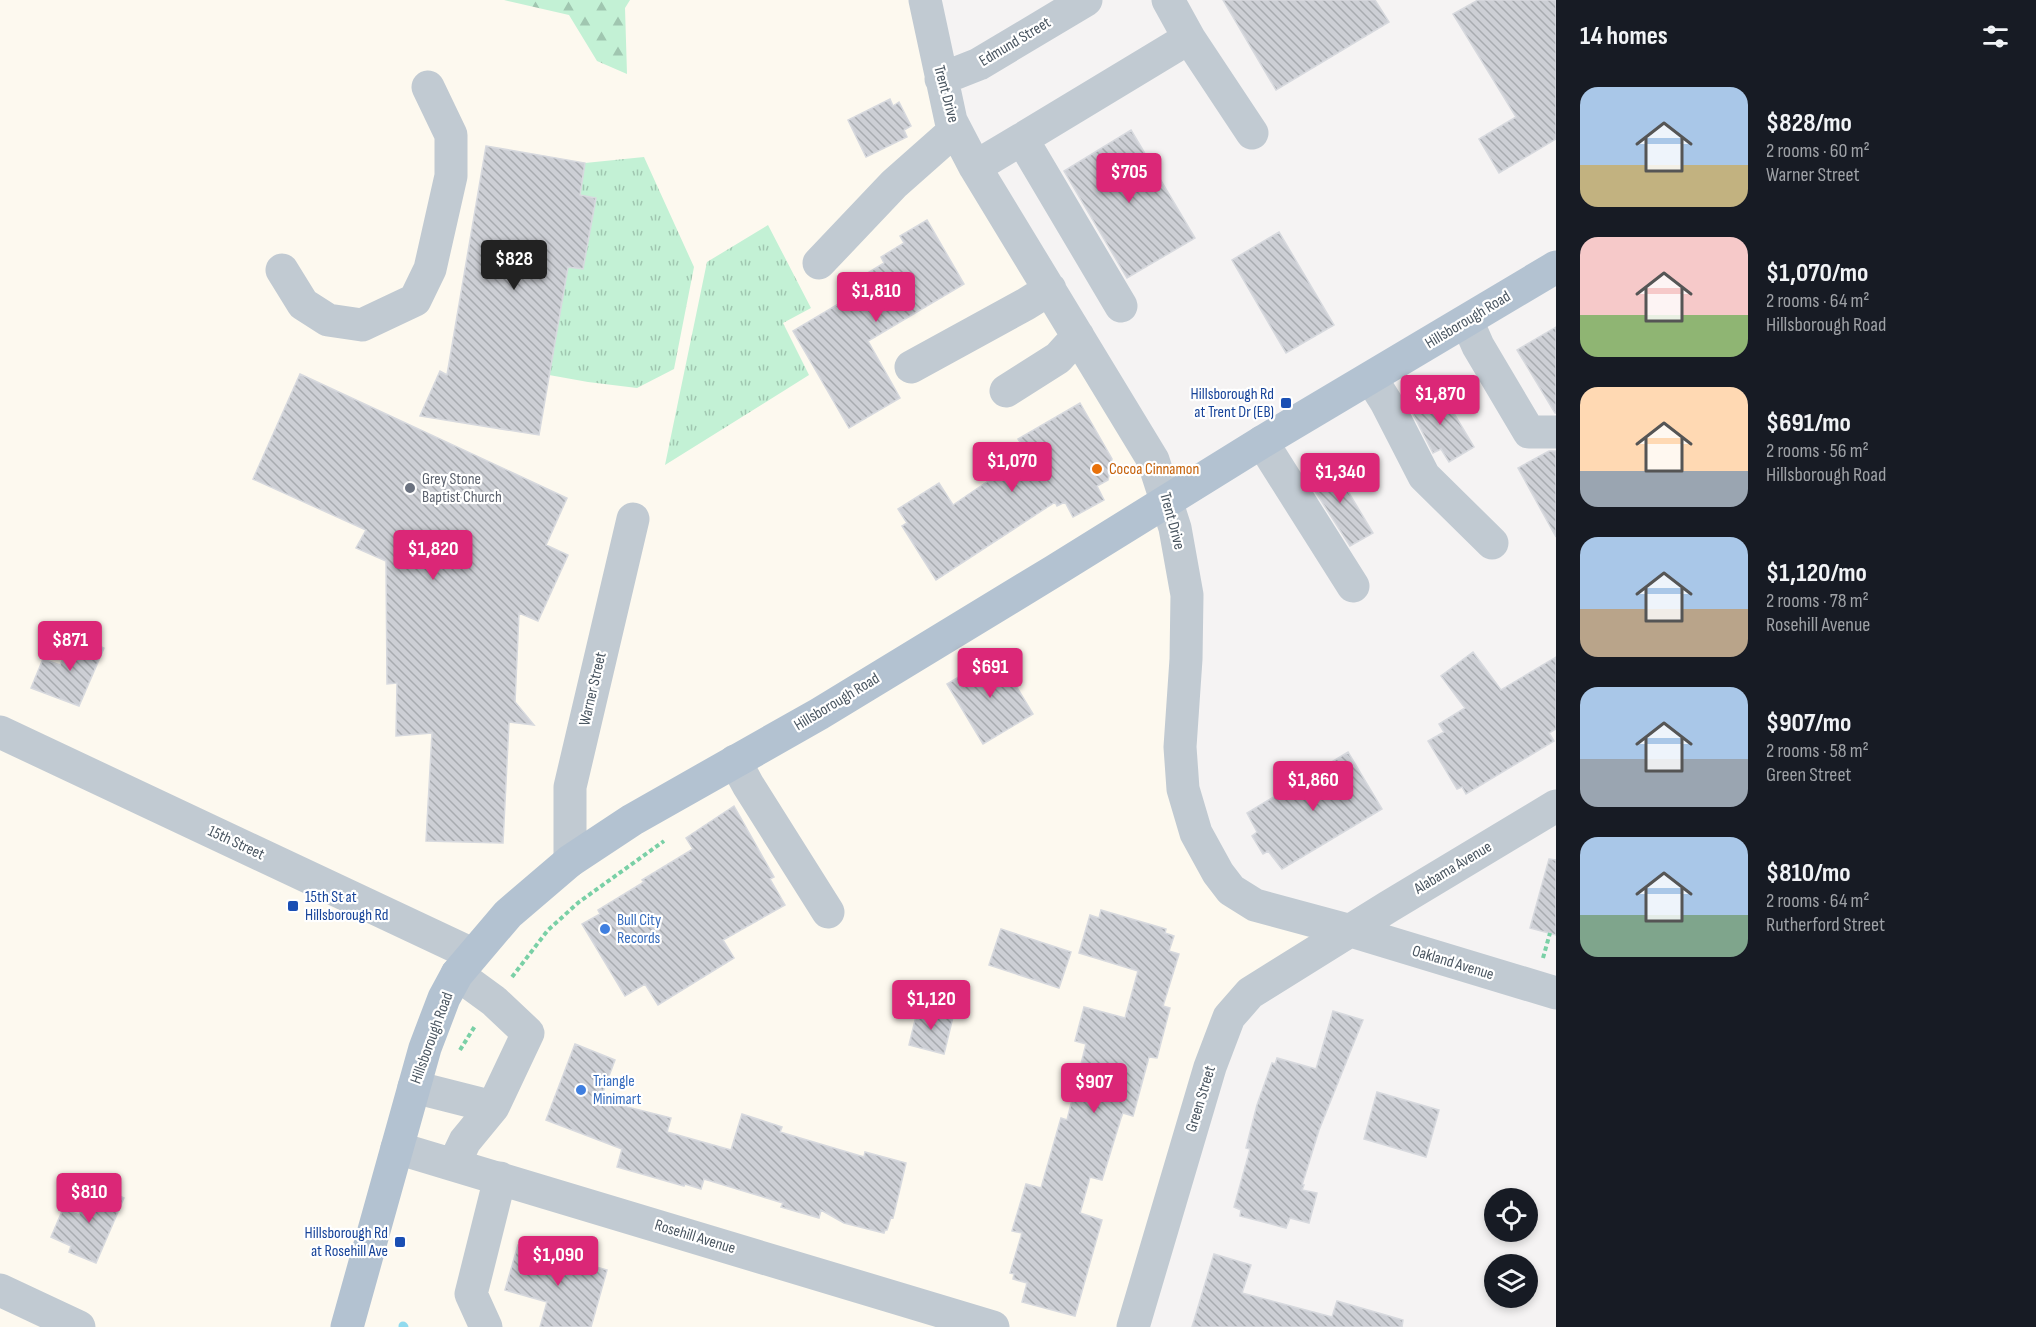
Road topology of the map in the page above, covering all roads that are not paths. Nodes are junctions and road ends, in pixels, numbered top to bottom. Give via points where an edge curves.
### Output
1 (925, 0) edge
2 (1086, 0) edge
3 (1168, 0) edge
4 (1189, 38) junction
5 (941, 79) junction
6 (428, 87) dead end
7 (955, 130) junction
8 (1252, 133) dead end
9 (1022, 139) junction
10 (975, 167) junction
11 (819, 263) dead end
12 (1556, 267) edge
13 (282, 270) dead end
14 (1050, 289) junction
15 (1121, 306) dead end
16 (1467, 321) junction
17 (1078, 336) junction
18 (911, 367) dead end
19 (1371, 378) junction
20 (1006, 391) dead end
21 (1556, 432) edge
22 (1262, 442) junction
23 (1168, 501) junction
24 (633, 519) dead end
25 (1492, 543) dead end
26 (1353, 586) dead end
27 (0, 732) edge
28 (735, 761) junction
29 (1556, 806) edge
30 (570, 861) junction
31 (828, 912) dead end
32 (1351, 930) junction
33 (464, 964) junction
34 (1556, 993) edge
35 (414, 1087) junction
36 (493, 1107) junction
37 (397, 1148) junction
38 (454, 1164) junction
39 (500, 1178) junction
40 (0, 1290) edge
41 (79, 1327) edge
42 (347, 1327) edge
43 (486, 1327) edge
44 (993, 1327) edge
45 (1133, 1327) edge

1 - 5 street, Trent Drive
2 - 5 street, Edmund Street via 979,64
3 - 4 street
4 - 8 street
4 - 9 street
5 - 7 street, Trent Drive
6 - 13 street via 451,135 451,176 430,269 415,300 362,325 328,320 303,304
7 - 10 street, Trent Drive
7 - 11 street via 894,183
9 - 10 street
9 - 15 street
10 - 14 street, Trent Drive
12 - 16 main road, Hillsborough Road
14 - 17 street, Trent Drive
14 - 18 street
16 - 19 main road, Hillsborough Road
16 - 21 street via 1529,432
17 - 20 street via 1058,358
17 - 23 street, Trent Drive via 1153,460
19 - 22 main road, Hillsborough Road
19 - 25 street via 1424,476
22 - 23 main road, Hillsborough Road
22 - 26 street
23 - 28 main road, Hillsborough Road
23 - 32 street, Trent Drive via 1186,595 1179,759 1196,833 1218,873 1242,898 1272,911
24 - 30 street, Warner Street via 570,787
27 - 33 street, 15th Street
28 - 30 main road, Hillsborough Road via 632,819
28 - 31 street
29 - 32 street, Alabama Avenue
30 - 33 main road, Hillsborough Road via 508,914
32 - 34 street, Oakland Avenue
32 - 45 street, Green Street via 1250,993 1229,1017 1210,1067
33 - 35 main road, Hillsborough Road via 444,998
33 - 36 street, 15th Street via 494,1001 528,1032
35 - 36 street
35 - 37 main road, Hillsborough Road
36 - 38 street via 465,1141
37 - 38 street, Rosehill Avenue
37 - 42 main road, Hillsborough Road
38 - 39 street, Rosehill Avenue
39 - 43 street via 471,1294
39 - 44 street, Rosehill Avenue
40 - 41 street

